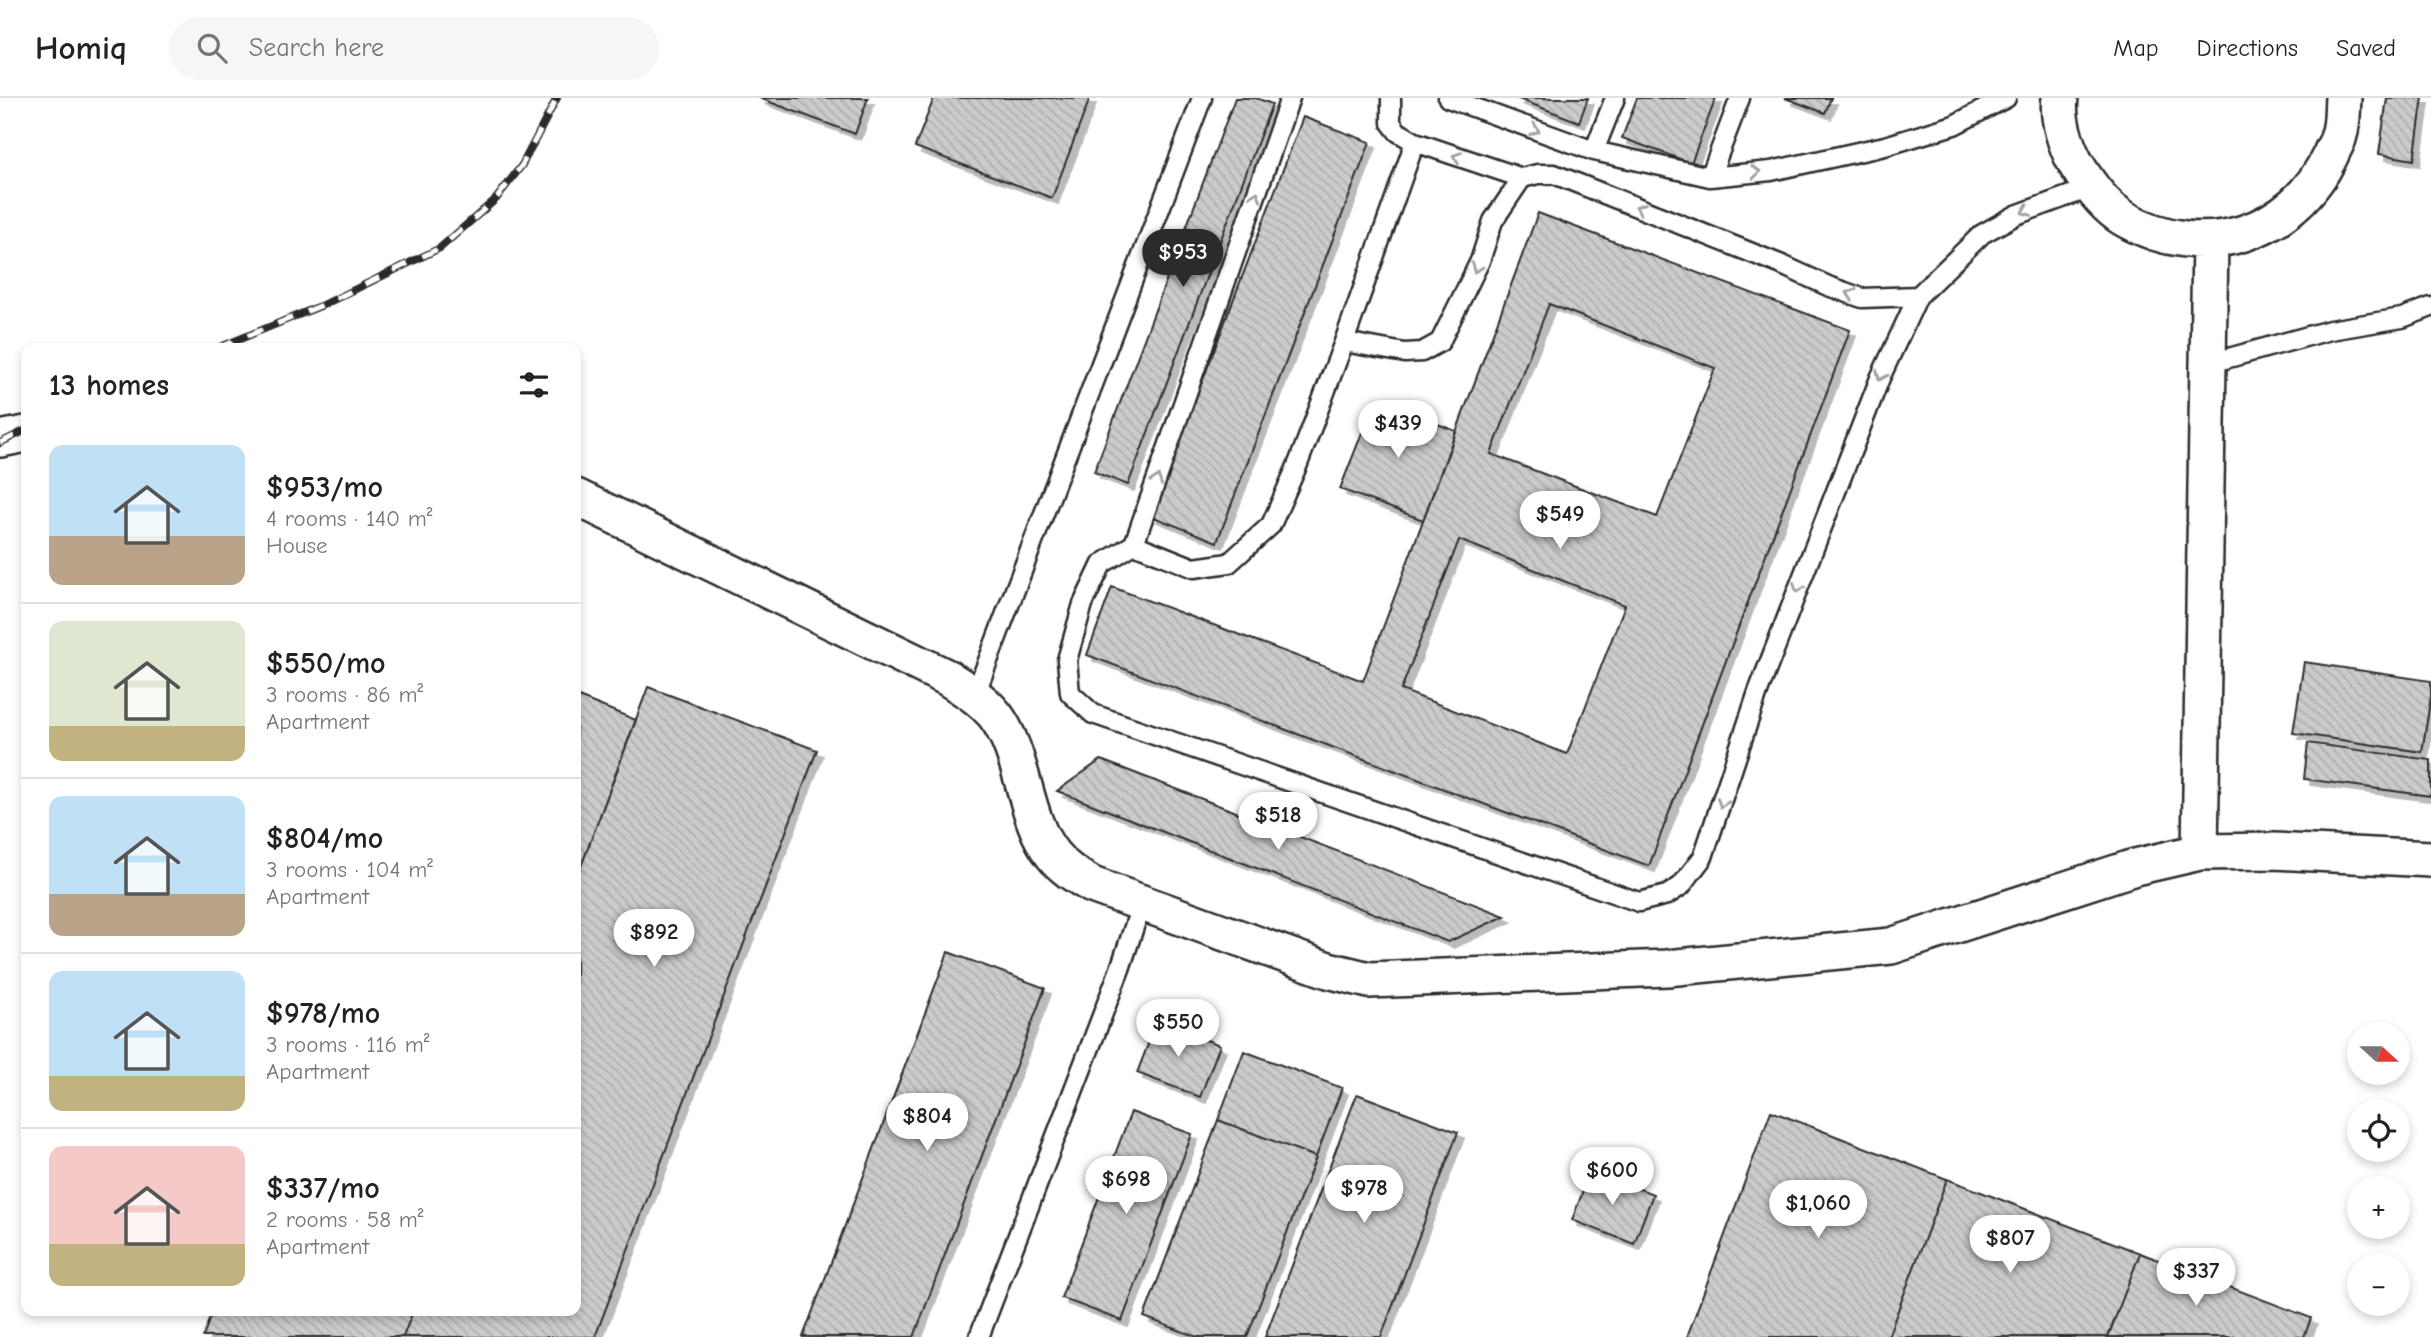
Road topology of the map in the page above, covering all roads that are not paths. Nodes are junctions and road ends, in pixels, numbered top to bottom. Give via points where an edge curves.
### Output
1 (1202, 98) edge
2 (1290, 98) edge
3 (1391, 98) edge
4 (1448, 98) edge
5 (1615, 98) edge
6 (1740, 98) edge
7 (2006, 98) edge
8 (2060, 98) edge
9 (2343, 98) edge
10 (1415, 142) junction
11 (1594, 151) junction
12 (1710, 177) junction
13 (1522, 178) junction
14 (2090, 188) junction
15 (2210, 241) junction
16 (1918, 296) junction
17 (2431, 307) edge
18 (1344, 342) junction
19 (2207, 363) junction
20 (21, 435) edge
21 (0, 439) edge
22 (581, 499) edge
23 (1134, 544) junction
24 (975, 695) junction
25 (2200, 852) junction
26 (2431, 859) edge
27 (1142, 903) junction
28 (979, 1337) edge

1 - 24 lane
23 -> 2 lane
3 - 10 lane via 1391,123
4 -> 11 lane
5 - 11 lane
6 - 12 lane
12 -> 7 lane via 1771,171 1885,146 1954,125
8 - 14 street via 2068,149
9 - 15 street via 2340,135 2321,176 2292,209 2253,231
13 -> 10 lane
10 - 18 lane
11 - 12 lane
16 -> 13 lane via 1863,298 1554,174
13 -> 18 lane via 1493,221 1480,261 1440,342 1422,352 1405,353
14 - 15 street via 2123,219 2165,236
14 -> 16 lane via 2017,215 1982,234
15 - 19 street
16 -> 23 lane via 1880,378 1758,692 1703,857 1681,886 1667,895 1639,902 1093,714 1070,693 1067,660 1083,604 1102,564
17 - 19 lane via 2402,318 2330,330
18 - 23 lane via 1271,525 1229,563 1194,568
19 - 25 street
20 - 21 street
22 - 24 street
24 - 27 street via 995,715 1009,739 1038,830 1052,854 1091,885
25 - 26 street
25 - 27 street via 2135,867 1891,946 1667,968 1369,980 1328,970
27 - 28 lane

